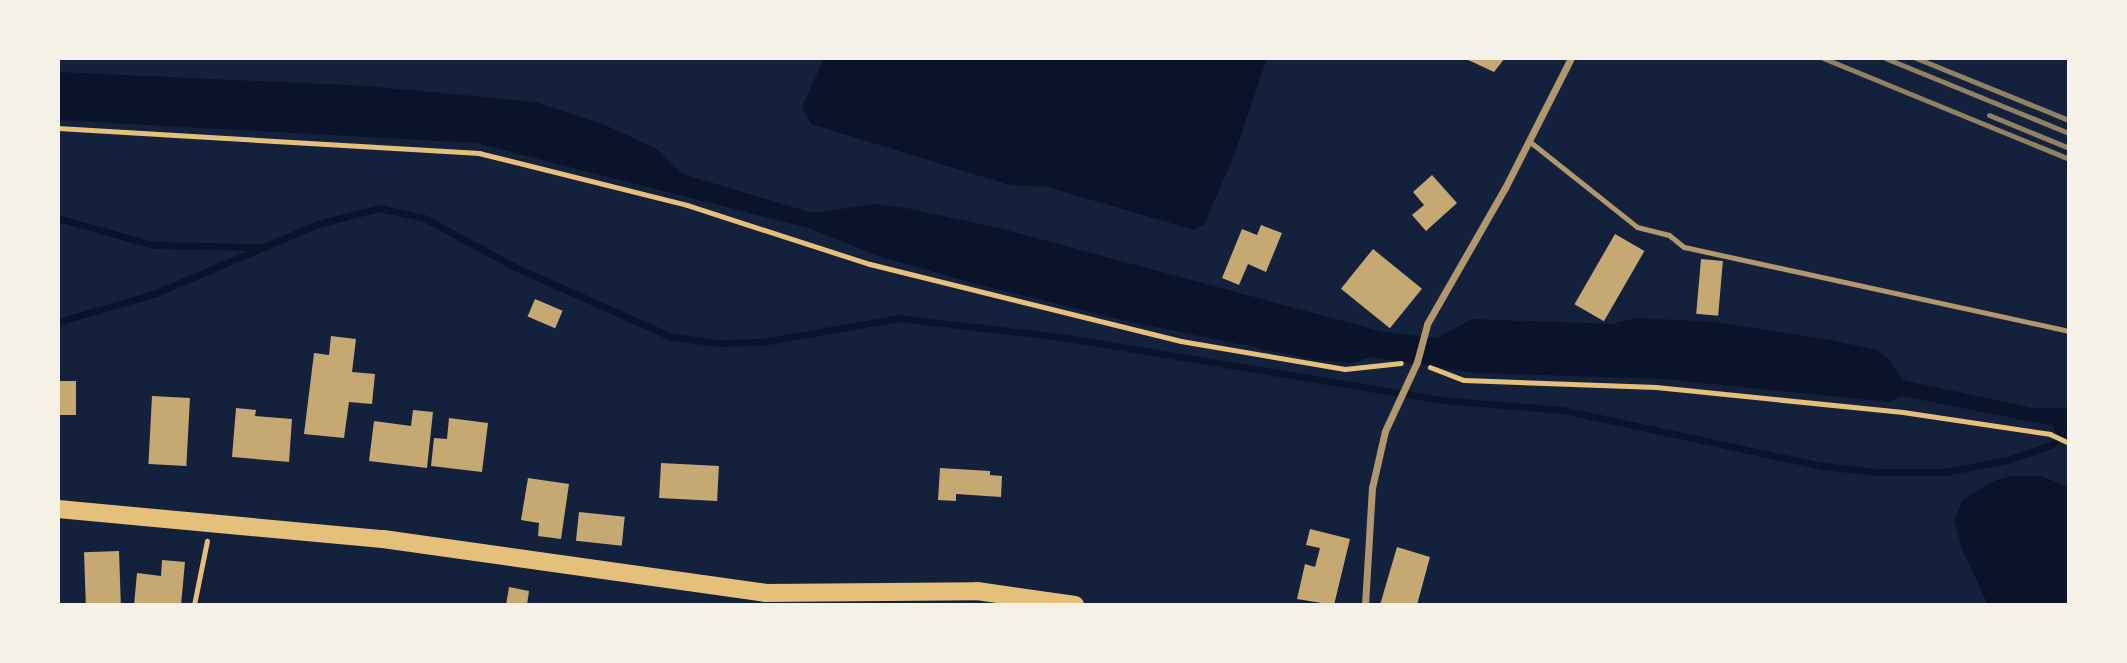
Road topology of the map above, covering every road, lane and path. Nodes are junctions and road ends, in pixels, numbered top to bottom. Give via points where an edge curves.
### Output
1 (1571, 58) edge
2 (58, 128) edge
3 (1529, 141) junction
4 (2069, 331) edge
5 (1417, 362) junction
6 (2069, 443) edge
7 (58, 509) edge
8 (210, 521) junction
9 (764, 599) edge
10 (194, 605) edge
11 (1075, 605) edge
12 (1365, 605) edge

1 - 3 street
2 - 5 path via 479,153 687,205 870,264 1181,341 1345,369
3 - 4 lane via 1636,227 1669,234 1684,247
3 - 5 street via 1427,324
5 - 6 path via 1464,380 1782,398 2050,433
5 - 12 street via 1395,410 1372,488
7 - 8 main road
8 - 9 main road via 383,540
8 - 10 path
9 - 11 main road via 977,591

